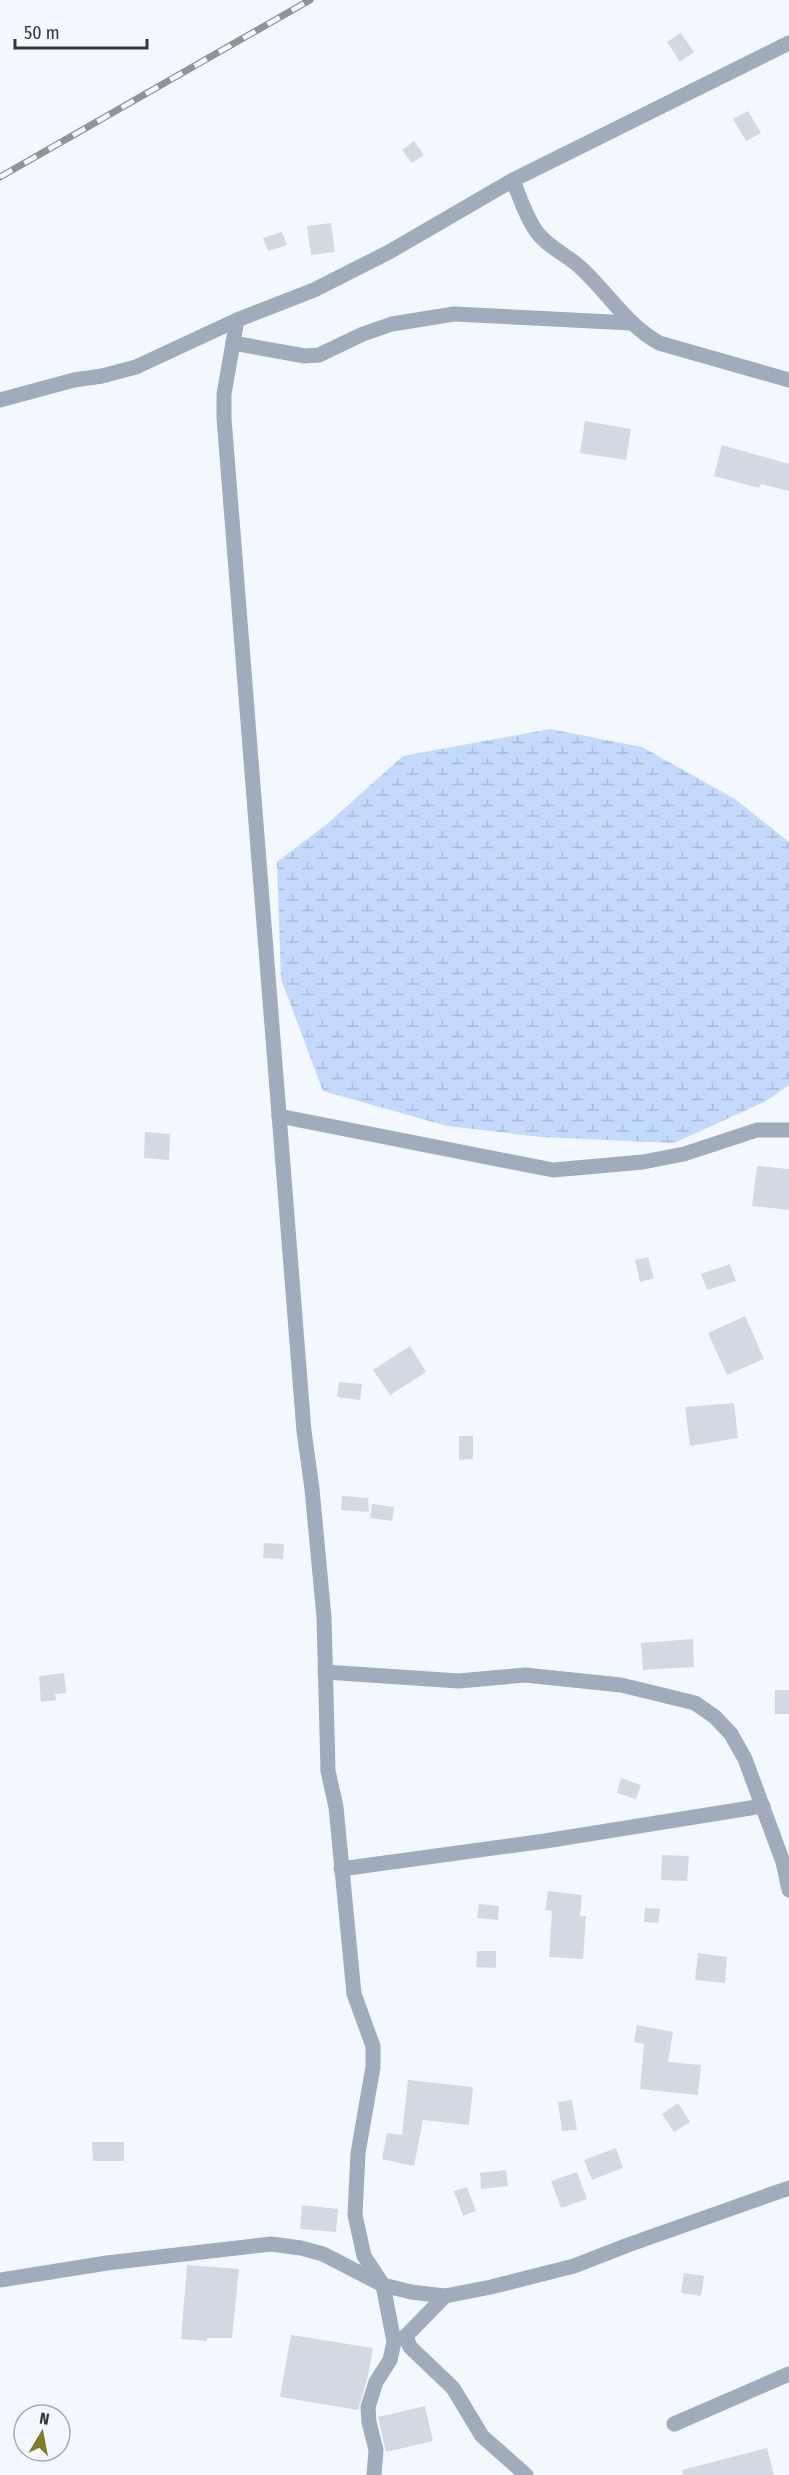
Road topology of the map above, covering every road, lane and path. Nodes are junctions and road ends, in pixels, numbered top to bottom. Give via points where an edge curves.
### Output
1 (789, 43) edge
2 (513, 180) junction
3 (237, 320) junction
4 (631, 323) junction
5 (233, 343) junction
6 (789, 380) edge
7 (0, 400) edge
8 (279, 1116) junction
9 (789, 1130) edge
10 (325, 1672) junction
11 (763, 1806) junction
12 (341, 1869) junction
13 (789, 1890) edge
14 (789, 2188) edge
15 (0, 2280) edge
16 (383, 2285) junction
17 (445, 2296) junction
18 (400, 2339) junction
19 (789, 2374) edge
20 (674, 2424) dead end
21 (374, 2475) edge
22 (526, 2475) edge

1 - 2 street
2 - 3 street via 333,281
2 - 4 street via 537,232 580,266
3 - 5 street
3 - 7 street via 136,367
4 - 5 street via 454,314 392,324 319,355
4 - 6 street via 658,343
5 - 8 street via 224,418
8 - 9 street via 553,1170 643,1162 684,1154 757,1130
8 - 10 street via 304,1431 324,1617
10 - 11 street via 459,1681 525,1675 621,1685 695,1702 731,1734
10 - 12 street via 326,1750
11 - 12 street
11 - 13 street
12 - 16 street via 354,1994 373,2046 358,2153 355,2215 363,2256
14 - 17 street via 574,2266
15 - 16 street via 271,2244 323,2254
16 - 17 street
16 - 18 street
17 - 18 street
18 - 21 street via 376,2382 368,2407 376,2450
18 - 22 street via 453,2388 482,2436
19 - 20 street

